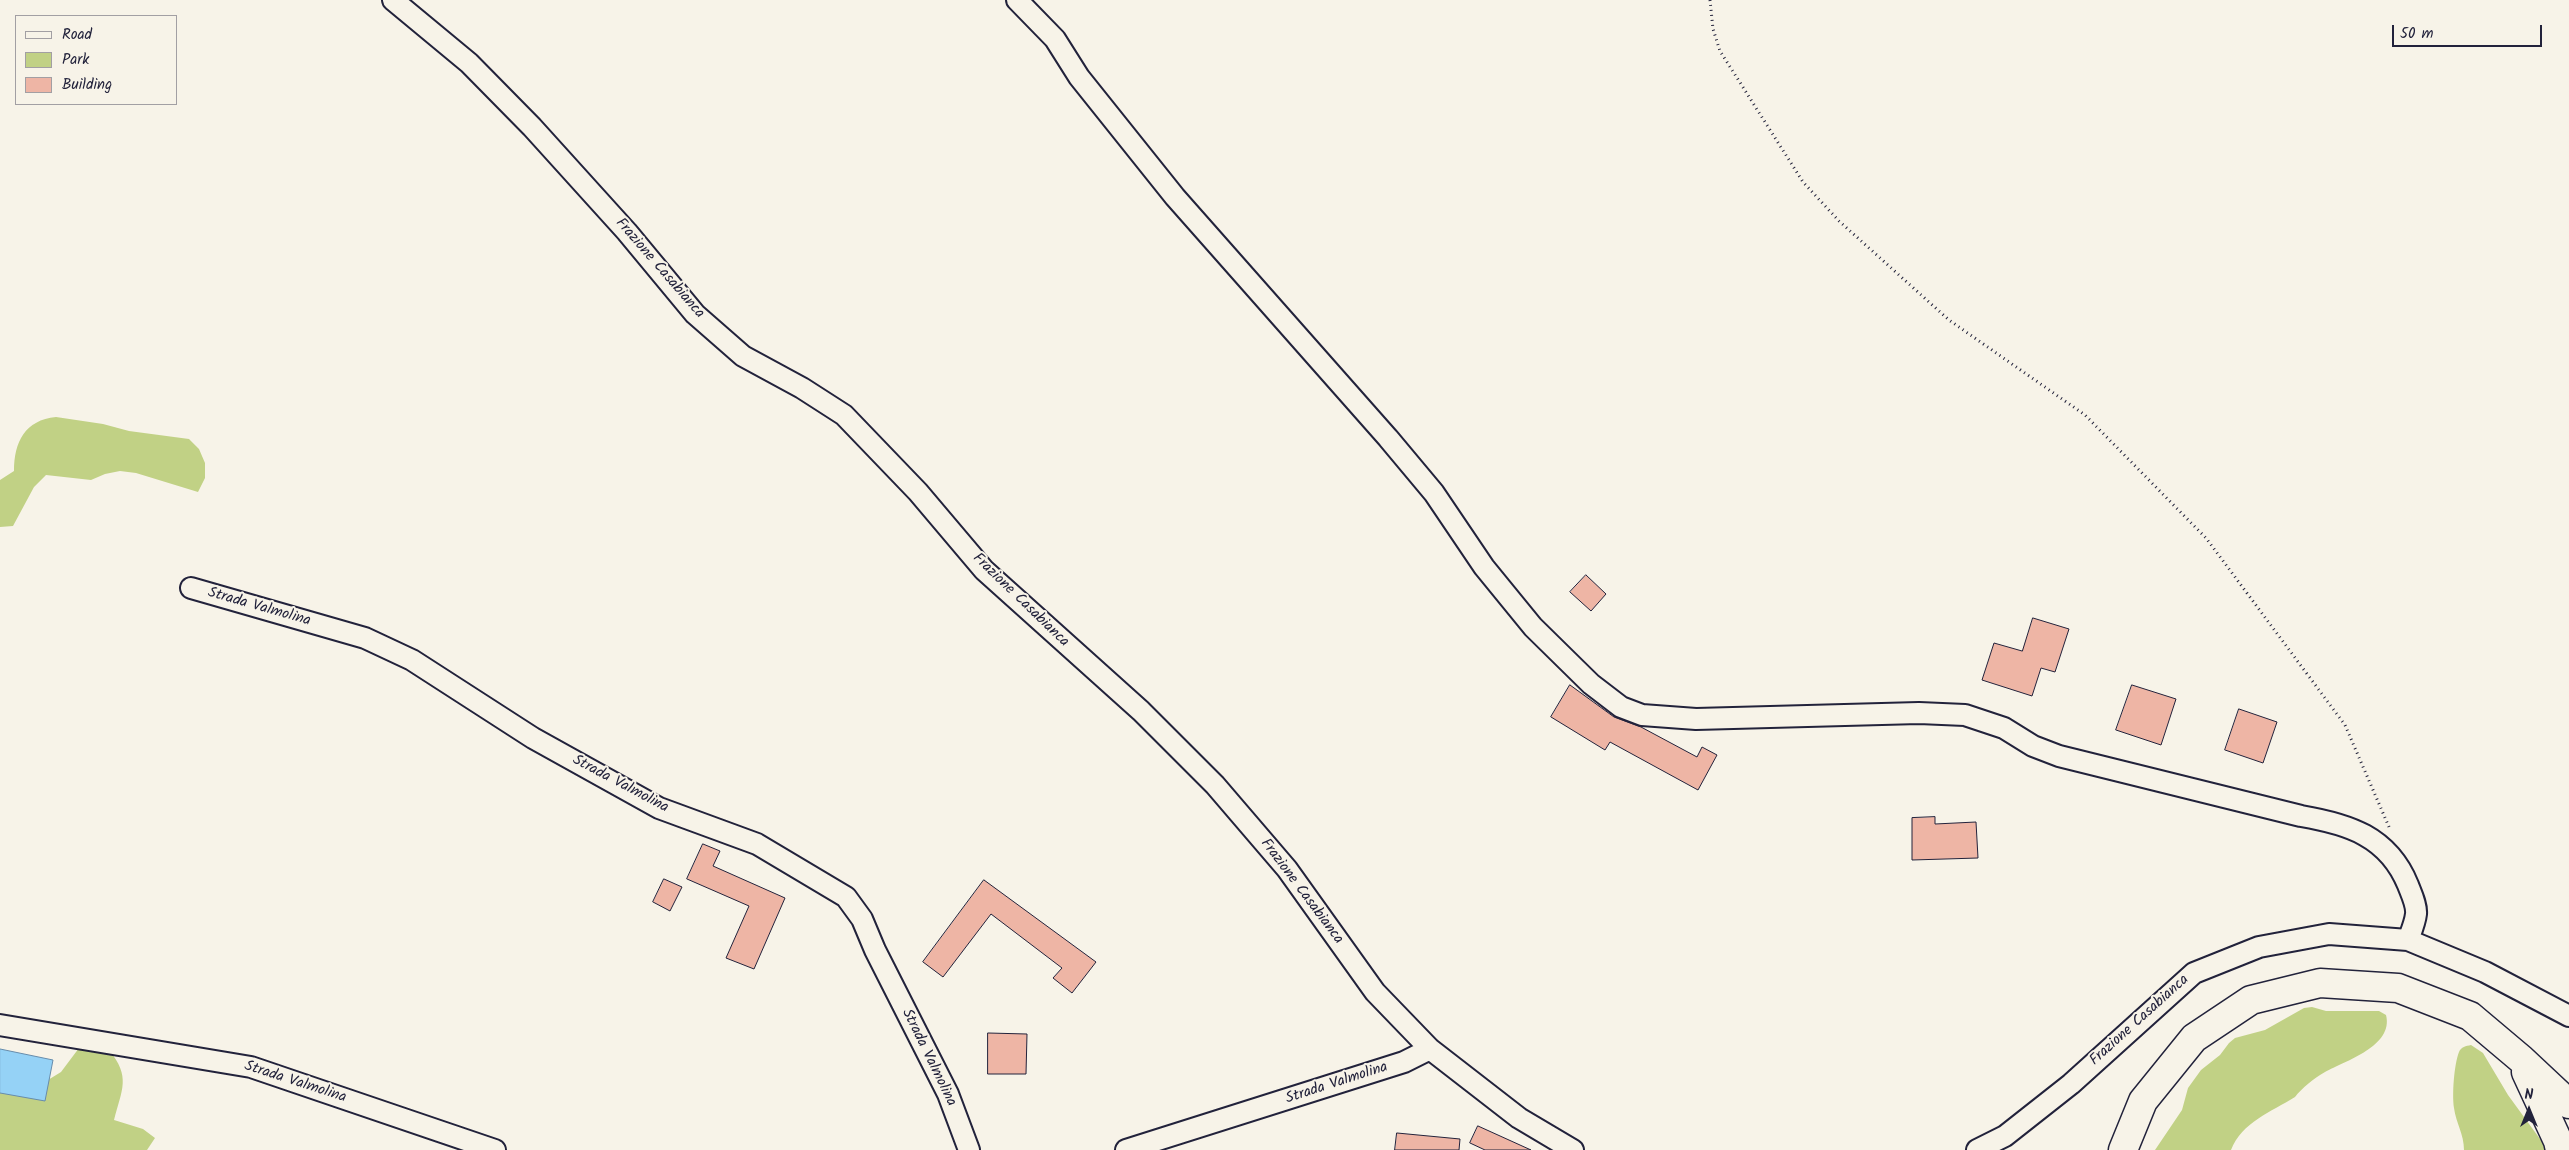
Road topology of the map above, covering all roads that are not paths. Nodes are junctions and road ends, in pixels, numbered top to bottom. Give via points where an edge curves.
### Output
1 (393, 0) edge
2 (1017, 0) edge
3 (191, 588) dead end
4 (2408, 940) junction
5 (2569, 1016) edge
6 (0, 1026) edge
7 (1430, 1049) junction
8 (2521, 1059) junction
9 (2569, 1104) edge
10 (496, 1150) edge
11 (969, 1150) edge
12 (1126, 1150) edge
13 (1573, 1150) edge
14 (1977, 1150) edge
15 (2123, 1150) edge
16 (2560, 1150) edge

1 - 7 street, Frazione Casabianca via 469,63 532,127 628,232 695,314 743,356 844,415 918,492 984,570 1141,711 1208,778 1287,869 1375,992
2 - 4 street via 1054,39 1079,77 1175,197 1434,493 1484,568 1533,627 1591,684 1621,707 1642,715 1696,719 1965,715 2004,728 2033,746 2059,756 2301,816 2339,822 2384,849 2403,873 2416,913
3 - 11 street, Strada Valmolina via 365,638 412,660 532,738 659,808 757,844 846,897 862,919 948,1094
4 - 5 street, Frazione Casabianca via 2485,972
4 - 14 street, Frazione Casabianca via 2329,934 2259,946 2194,974 2071,1084 2005,1136
6 - 10 street, Strada Valmolina via 251,1067
7 - 12 street, Strada Valmolina via 1404,1062
7 - 13 street, Frazione Casabianca via 1519,1118
8 - 9 highway
8 - 15 highway via 2470,1016 2398,988 2320,983 2251,1000 2194,1038 2143,1101
8 - 16 highway

